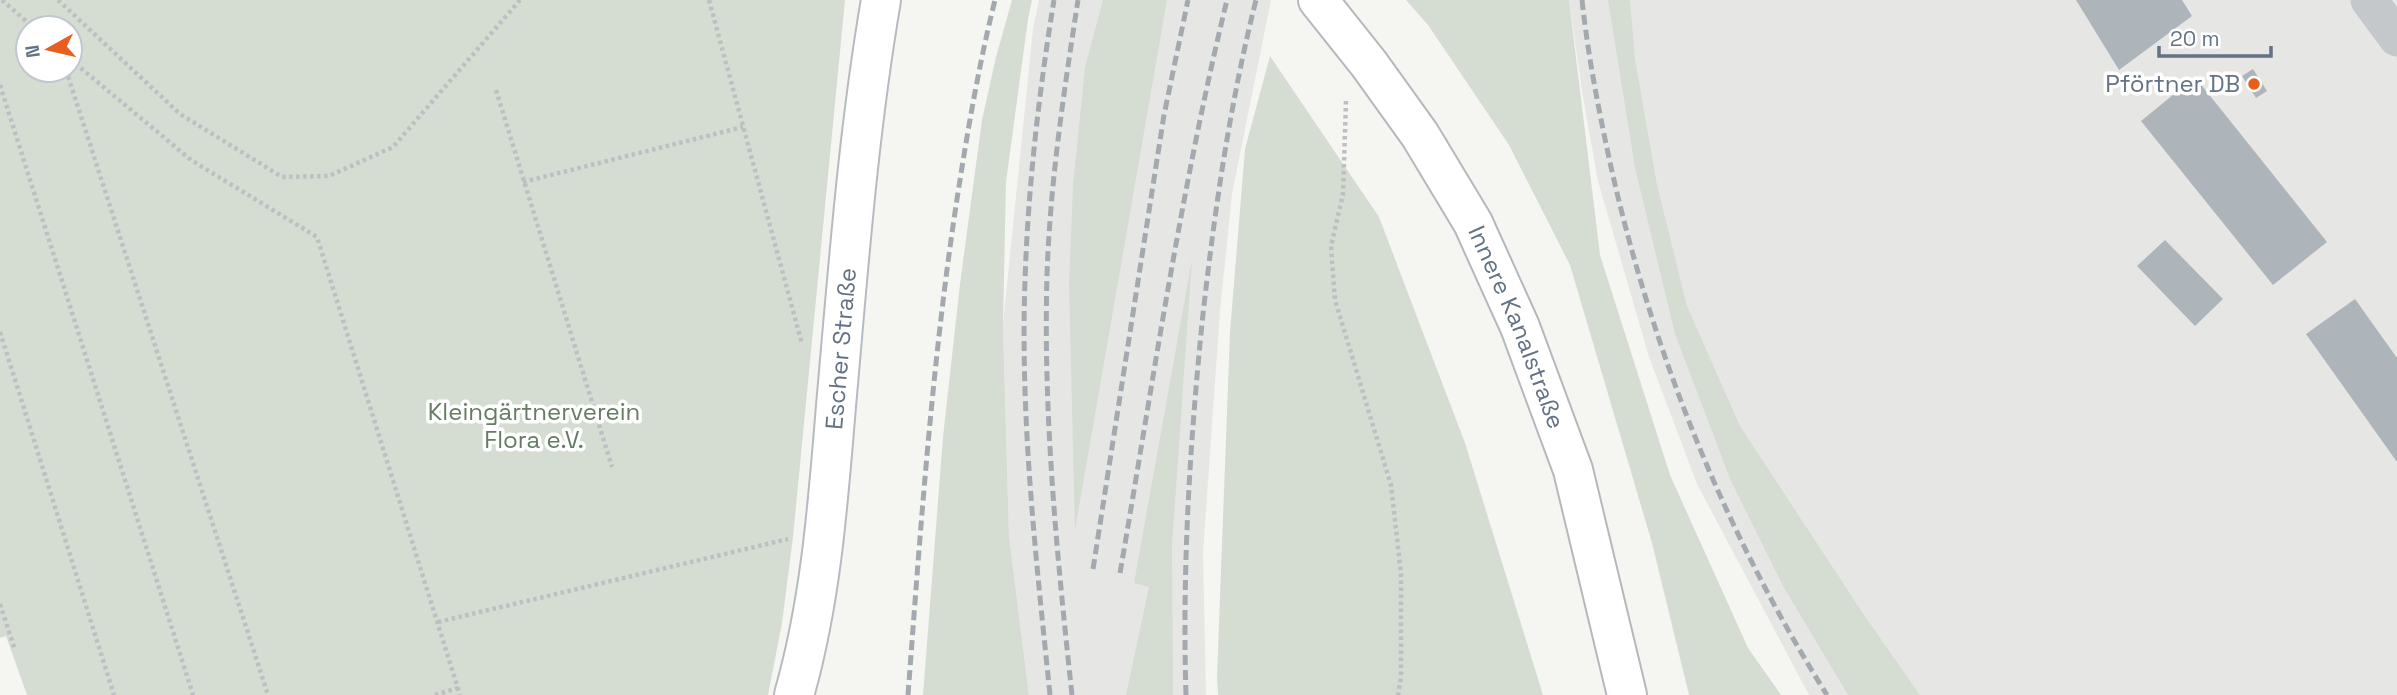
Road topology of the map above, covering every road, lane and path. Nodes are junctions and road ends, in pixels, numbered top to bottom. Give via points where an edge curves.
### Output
1 (2, 0) edge
2 (58, 0) edge
3 (520, 0) edge
4 (709, 0) edge
5 (880, 0) edge
6 (1318, 0) edge
7 (2369, 0) edge
8 (18, 14) edge
9 (2397, 38) edge
10 (1349, 39) junction
11 (84, 71) edge
12 (71, 84) edge
13 (0, 85) edge
14 (496, 90) dead end
15 (743, 127) junction
16 (523, 182) junction
17 (0, 331) edge
18 (841, 350) junction
19 (612, 467) dead end
20 (824, 542) junction
21 (0, 604) edge
22 (438, 622) junction
23 (15, 650) dead end
24 (458, 688) junction
25 (114, 695) edge
26 (193, 695) edge
27 (268, 695) edge
28 (435, 695) edge
29 (460, 695) edge
30 (794, 695) edge
31 (1398, 695) edge
32 (1627, 695) edge

1 - 8 path
2 - 3 path via 180,114 282,177 329,176 393,147
4 - 15 path
5 - 18 main road, Escher Straße via 861,138
6 - 10 main road, Innere Kanalstraße
7 - 9 street
10 - 31 path via 1343,194 1331,246 1335,300 1391,485 1401,574
10 - 32 main road, Innere Kanalstraße via 1420,135 1473,223 1520,327 1573,470
11 - 22 path via 191,160 317,237
12 - 27 path
13 - 26 path
14 - 16 path
15 - 16 path
15 - 18 path via 803,349
16 - 19 path
17 - 25 path
18 - 20 main road, Escher Straße
20 - 22 path via 793,537
20 - 30 main road, Escher Straße via 806,655
21 - 23 path
22 - 24 path
24 - 28 path
24 - 29 path

